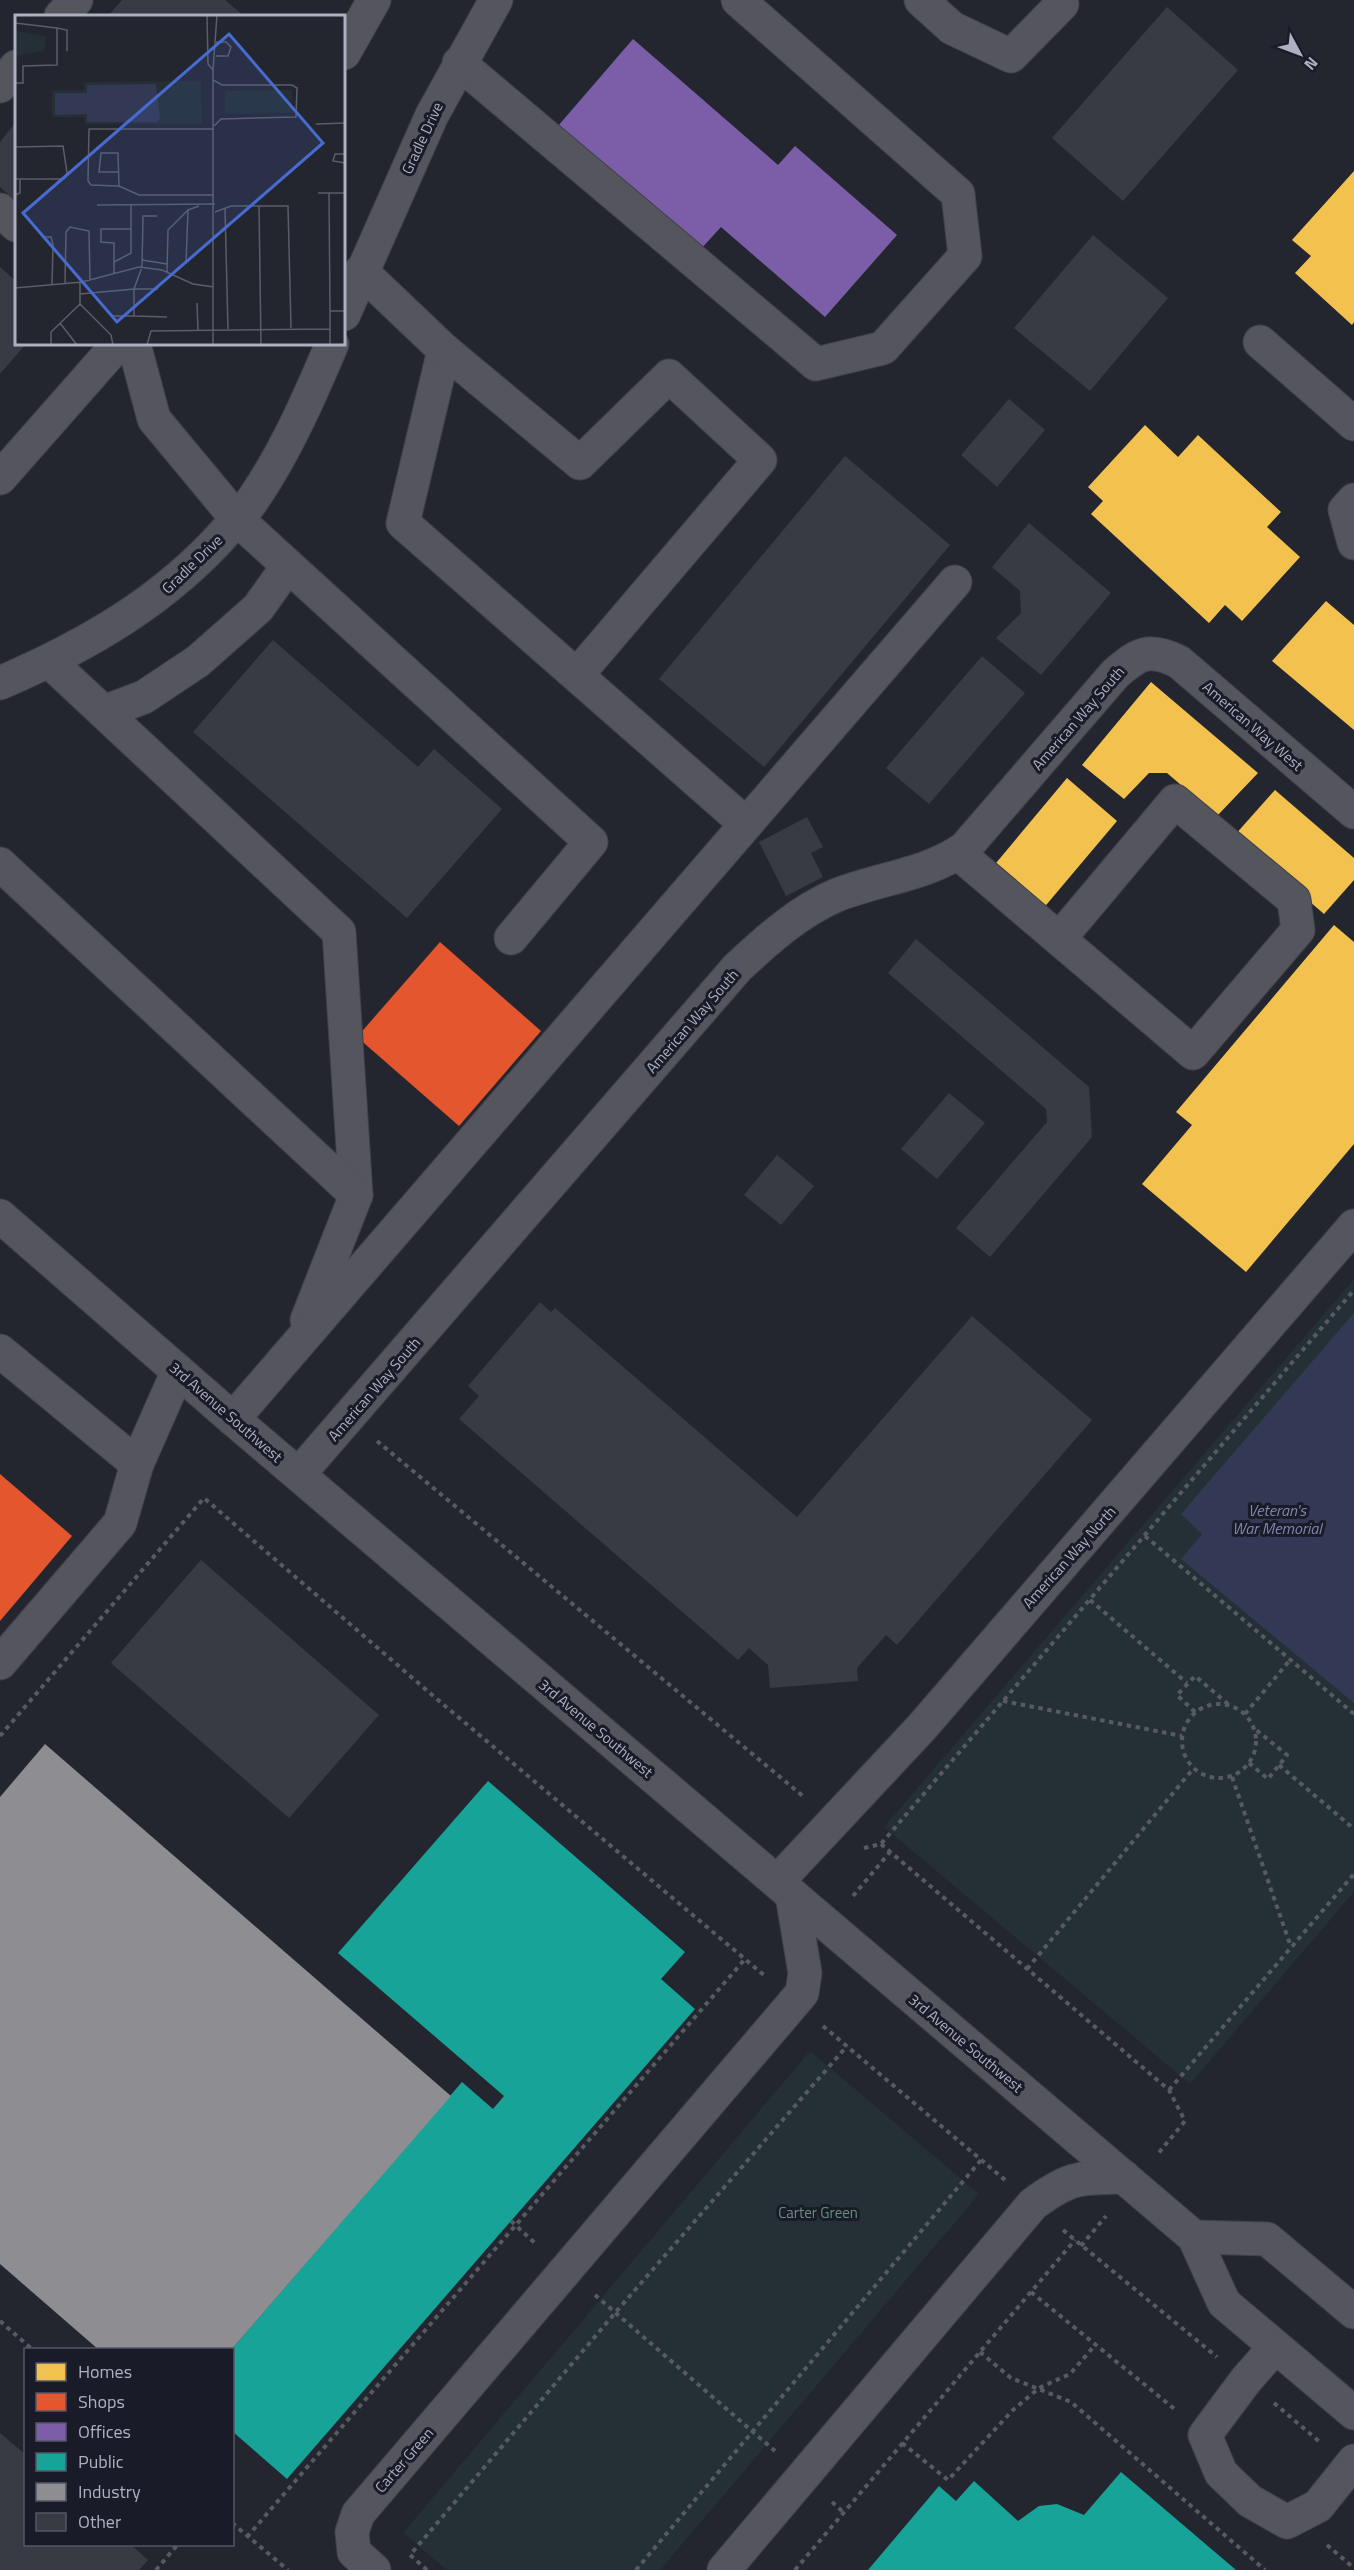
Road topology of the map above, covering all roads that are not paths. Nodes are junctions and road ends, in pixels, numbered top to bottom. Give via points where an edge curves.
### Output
1 (76, 0) edge
2 (374, 0) edge
3 (496, 0) edge
4 (738, 0) edge
5 (921, 0) edge
6 (1062, 4) dead end
7 (62, 15) edge
8 (345, 51) edge
9 (459, 63) junction
10 (15, 68) edge
11 (0, 86) edge
12 (0, 210) edge
13 (15, 224) edge
14 (361, 271) junction
15 (345, 311) edge
16 (1260, 342) dead end
17 (117, 345) edge
18 (134, 345) edge
19 (332, 345) edge
20 (444, 350) junction
21 (1354, 424) edge
22 (0, 478) edge
23 (1350, 505) edge
24 (237, 519) junction
25 (1354, 543) edge
26 (288, 566) junction
27 (955, 582) dead end
28 (1146, 652) joint
29 (50, 662) junction
30 (577, 675) junction
31 (0, 683) edge
32 (104, 712) junction
33 (1354, 812) edge
34 (746, 824) junction
35 (958, 853) junction
36 (0, 864) edge
37 (511, 938) dead end
38 (1059, 939) junction
39 (356, 1195) junction
40 (0, 1216) edge
41 (1354, 1226) edge
42 (298, 1344) junction
43 (0, 1351) edge
44 (178, 1371) junction
45 (233, 1419) junction
46 (137, 1464) junction
47 (299, 1474) junction
48 (0, 1663) edge
49 (784, 1888) junction
50 (1124, 2177) junction
51 (1194, 2237) junction
52 (1354, 2312) edge
53 (1275, 2347) junction
54 (1354, 2413) edge
55 (1354, 2461) edge
56 (374, 2570) edge
57 (724, 2570) edge

1 - 7 street
2 - 8 street
3 - 9 street, Gradle Drive
4 - 9 street via 958,194 965,256 883,348 816,364
5 - 6 street via 952,28 1011,56
9 - 14 street, Gradle Drive
10 - 11 street
12 - 13 street
14 - 15 street, Gradle Drive
14 - 20 street
16 - 21 street
17 - 22 street
18 - 24 street via 154,419
19 - 24 street, Gradle Drive via 289,438 254,499
20 - 30 street via 403,523
20 - 30 street via 580,463 669,376 760,460
23 - 25 street
24 - 26 street
24 - 29 street, Gradle Drive via 205,556 154,600
26 - 32 street via 258,608 198,661 144,697
26 - 37 street via 591,842
27 - 34 street
28 - 33 street, American Way West via 1179,662
28 - 35 street, American Way South via 1115,674
29 - 31 street, Gradle Drive
29 - 32 street
30 - 34 street
32 - 39 street via 339,932
34 - 42 street
35 - 38 street
35 - 47 street, American Way South via 936,866 838,895 764,942 737,968
36 - 39 street
38 - 38 street via 1193,1053 1298,930 1294,900 1175,801
39 - 42 street
40 - 44 street, 3rd Avenue Southwest
41 - 49 street, American Way North via 922,1726 830,1825
42 - 45 street
43 - 46 street
44 - 45 street, 3rd Avenue Southwest
44 - 46 street
45 - 47 street, 3rd Avenue Southwest
46 - 48 street via 120,1523
47 - 49 street, 3rd Avenue Southwest
49 - 50 street, 3rd Avenue Southwest
49 - 56 street, Carter Green via 805,1973 802,1993 358,2514 352,2532 354,2552
50 - 51 street, 3rd Avenue Southwest
50 - 57 street via 1076,2178 1054,2188 1034,2204
51 - 52 street via 1267,2239
51 - 53 street, 3rd Avenue Southwest via 1224,2303
53 - 54 street, 3rd Avenue Southwest
53 - 55 street via 1205,2435 1221,2473 1250,2501 1287,2522 1318,2506

